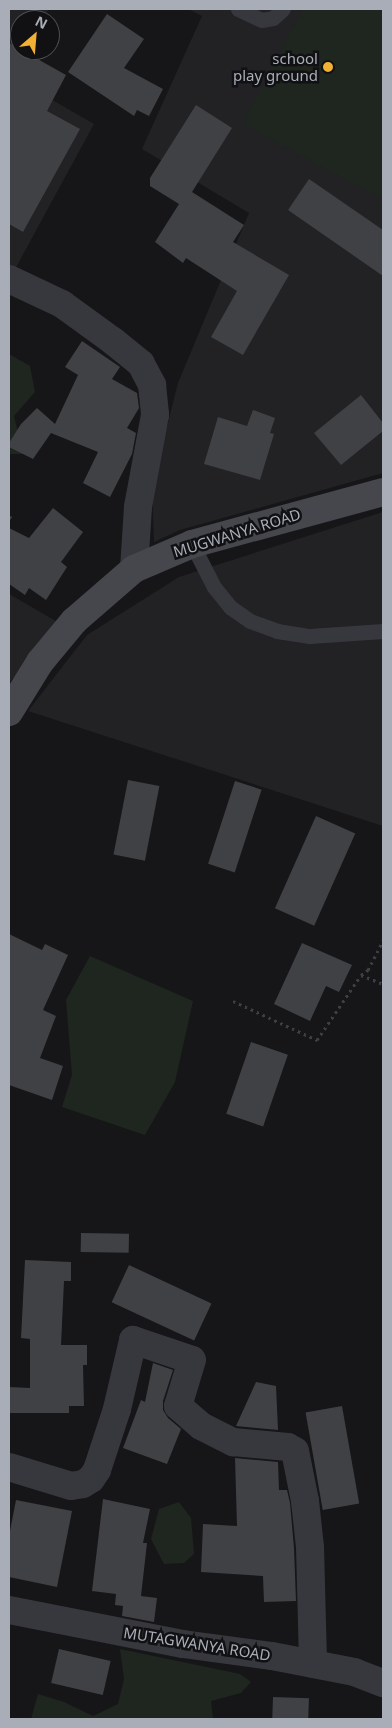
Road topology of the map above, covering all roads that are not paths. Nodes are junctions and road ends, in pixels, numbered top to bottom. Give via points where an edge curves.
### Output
1 (238, 9) edge
2 (283, 9) edge
3 (9, 279) edge
4 (383, 492) edge
5 (192, 544) junction
6 (134, 569) junction
7 (383, 631) edge
8 (11, 703) edge
9 (9, 1467) edge
10 (9, 1610) edge
11 (312, 1664) junction
12 (383, 1683) edge

1 - 2 lane via 262,20 273,18
3 - 6 street via 62,304 113,340 142,364 152,385 155,415 138,507
4 - 5 street, MUGWANYA ROAD
5 - 6 street, MUGWANYA ROAD
5 - 7 lane via 214,587 230,607 250,622 277,631 310,636
6 - 8 street, MUGWANYA ROAD via 74,621
9 - 11 street via 71,1486 83,1484 97,1470 117,1409 133,1340 192,1360 178,1406 201,1426 233,1442 288,1447 295,1451 310,1547
10 - 11 street, MUTAGWANYA ROAD via 183,1644
11 - 12 street, MUTAGWANYA ROAD via 354,1672

